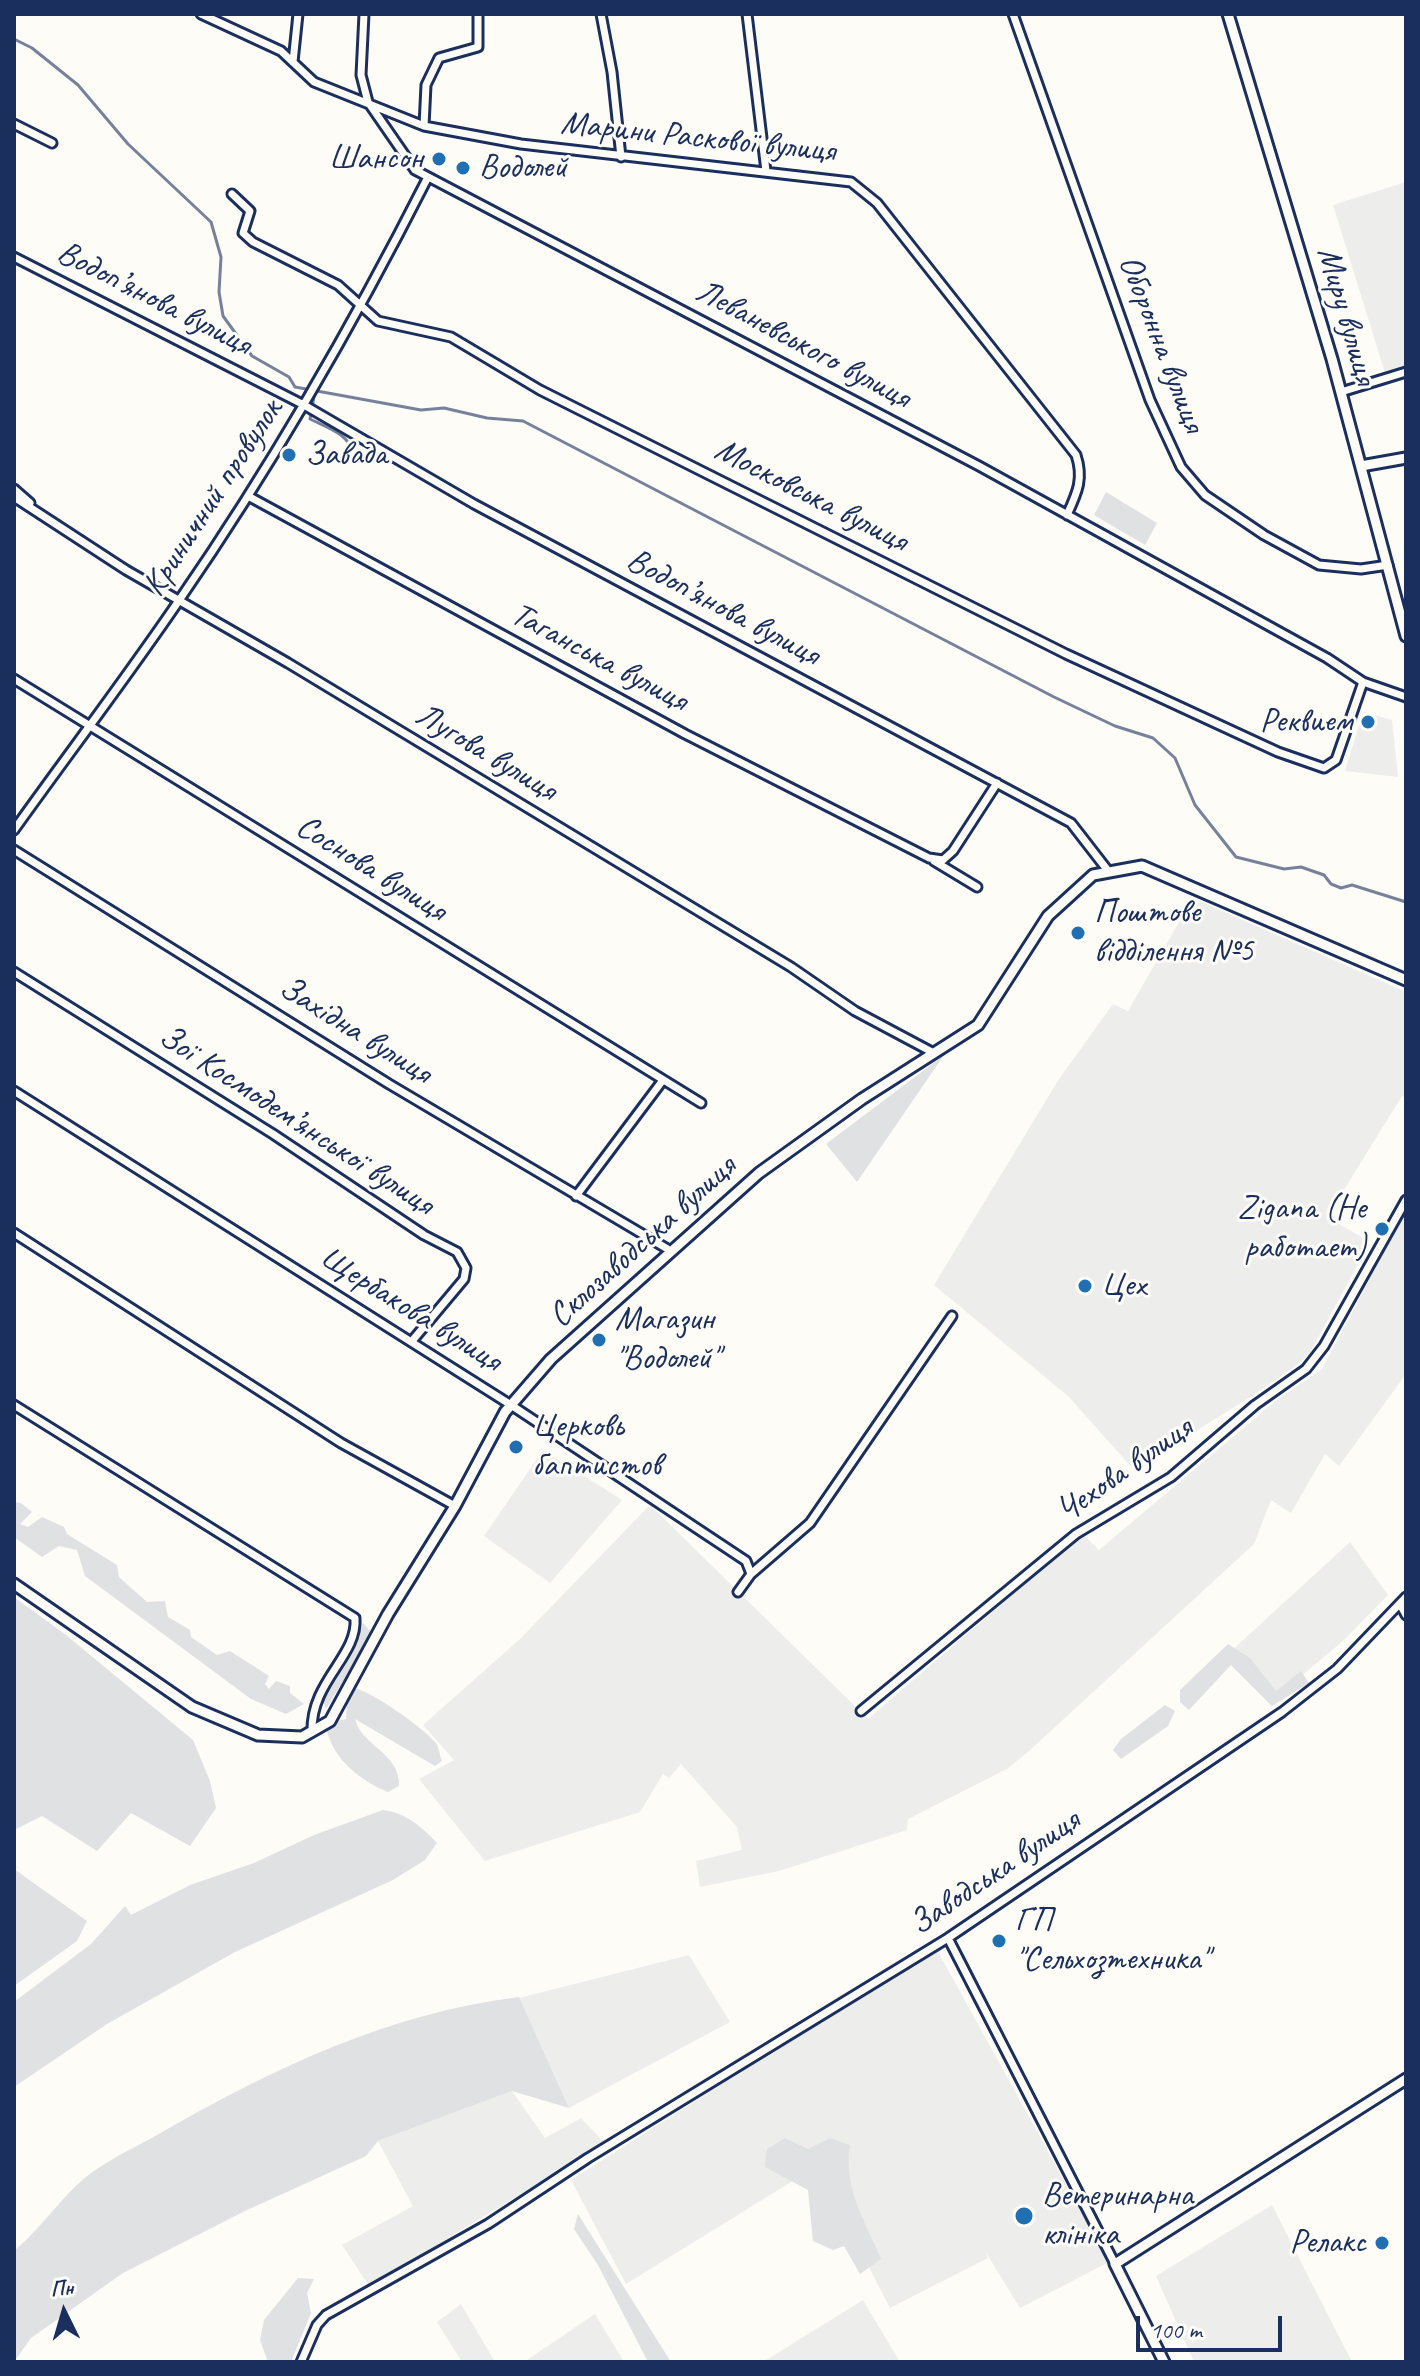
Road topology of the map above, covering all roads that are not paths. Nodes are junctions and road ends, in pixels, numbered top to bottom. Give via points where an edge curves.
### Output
1 (201, 14) edge
2 (298, 14) edge
3 (364, 14) edge
4 (478, 14) edge
5 (601, 14) edge
6 (747, 14) edge
7 (1013, 14) edge
8 (1228, 14) edge
9 (293, 62) junction
10 (368, 102) junction
11 (14, 124) edge
12 (424, 126) junction
13 (52, 143) dead end
14 (621, 157) junction
15 (766, 171) junction
16 (428, 177) junction
17 (232, 194) dead end
18 (16, 258) edge
19 (14, 267) edge
20 (362, 307) junction
21 (1406, 372) edge
22 (1341, 392) junction
23 (304, 405) junction
24 (1406, 458) edge
25 (1361, 466) junction
26 (14, 489) edge
27 (248, 496) junction
28 (14, 497) edge
29 (1067, 515) junction
30 (44, 517) junction
31 (1388, 565) junction
32 (1394, 590) junction
33 (1406, 593) edge
34 (180, 600) junction
35 (1406, 636) edge
36 (14, 679) edge
37 (1363, 682) junction
38 (1406, 697) edge
39 (88, 725) junction
40 (997, 783) junction
41 (14, 830) edge
42 (14, 850) edge
43 (929, 858) junction
44 (1109, 872) junction
45 (977, 887) dead end
46 (14, 972) edge
47 (1406, 980) edge
48 (932, 1052) junction
49 (663, 1080) junction
50 (14, 1091) edge
51 (701, 1103) dead end
52 (576, 1196) junction
53 (1406, 1200) edge
54 (14, 1233) edge
55 (671, 1251) junction
56 (952, 1316) dead end
57 (412, 1341) junction
58 (14, 1405) edge
59 (511, 1405) junction
60 (455, 1506) junction
61 (751, 1574) junction
62 (14, 1584) edge
63 (738, 1592) dead end
64 (1406, 1597) edge
65 (1400, 1604) junction
66 (1406, 1615) edge
67 (861, 1711) dead end
68 (312, 1731) junction
69 (948, 1938) junction
70 (1406, 2079) edge
71 (1115, 2264) junction
72 (301, 2362) edge
73 (1164, 2362) edge

1 - 9 street via 281,51
2 - 9 street
3 - 10 street via 361,75
4 - 12 street via 478,47 439,58 426,85
5 - 14 street
6 - 15 street
7 - 31 street, Оборонна вулиця via 1150,400 1181,467 1205,495 1319,565
8 - 22 street, Миру вулиця
9 - 10 street via 314,82
10 - 12 street, Марини Раскової вулиця
10 - 16 street, Леваневського вулиця via 415,170
11 - 13 street
12 - 14 street, Марини Раскової вулиця
14 - 15 street, Марини Раскової вулиця
15 - 29 street, Марини Раскової вулиця via 851,182 877,203 1076,455 1082,473
16 - 20 street, Криничний провулок
16 - 29 street, Леваневського вулиця
17 - 20 street, Московська вулиця via 250,211 243,233 253,242 338,285
18 - 19 street
18 - 23 street, Водоп’янова вулиця
20 - 23 street, Криничний провулок
20 - 37 street, Московська вулиця via 378,321 451,337 540,390 1066,654 1278,752 1324,768 1336,760
21 - 22 street
22 - 25 street, Миру вулиця
23 - 27 street, Криничний провулок
23 - 40 street, Водоп’янова вулиця via 474,504
24 - 25 street
25 - 31 street, Миру вулиця
26 - 30 street
27 - 34 street, Криничний провулок
27 - 43 street, Таганська вулиця via 685,734
28 - 30 street, Лугова вулиця
29 - 37 street, Леваневського вулиця
30 - 34 street, Лугова вулиця
31 - 32 street, Миру вулиця
32 - 33 street
32 - 35 street, Миру вулиця
34 - 39 street, Криничний провулок
34 - 48 street, Лугова вулиця via 791,967 855,1011
36 - 39 street, Соснова вулиця
37 - 38 street, Леваневського вулиця
39 - 41 street, Криничний провулок
39 - 49 street, Соснова вулиця
40 - 43 street via 953,851 943,860
40 - 44 street, Водоп’янова вулиця via 1071,823
42 - 52 street, Західна вулиця
43 - 45 street, Таганська вулиця
44 - 47 street via 1142,866
44 - 48 street, Склозаводська вулиця via 1093,875 1048,916 978,1025
46 - 57 street, Зої Космодем’янської вулиця via 457,1252 466,1268 464,1279
48 - 55 street, Склозаводська вулиця via 759,1173
49 - 51 street, Соснова вулиця
49 - 52 street
50 - 57 street, Щербакова вулиця
52 - 55 street, Західна вулиця
53 - 67 street, Чехова вулиця via 1306,1369 1171,1477 1076,1534
54 - 60 street via 341,1443
55 - 59 street, Склозаводська вулиця via 551,1359
56 - 61 street via 810,1523
57 - 59 street, Щербакова вулиця
58 - 68 street via 355,1618 356,1634 311,1709
59 - 60 street, Склозаводська вулиця
59 - 61 street, Щербакова вулиця via 746,1561
60 - 68 street, Склозаводська вулиця via 330,1721
61 - 63 street
62 - 68 street, Склозаводська вулиця via 192,1707 258,1735 302,1737
64 - 65 street, Заводська вулиця
65 - 66 street
65 - 69 street, Заводська вулиця via 1337,1669 1282,1712
69 - 71 street
69 - 72 street, Заводська вулиця via 488,2224 326,2315
70 - 71 street
71 - 73 street

